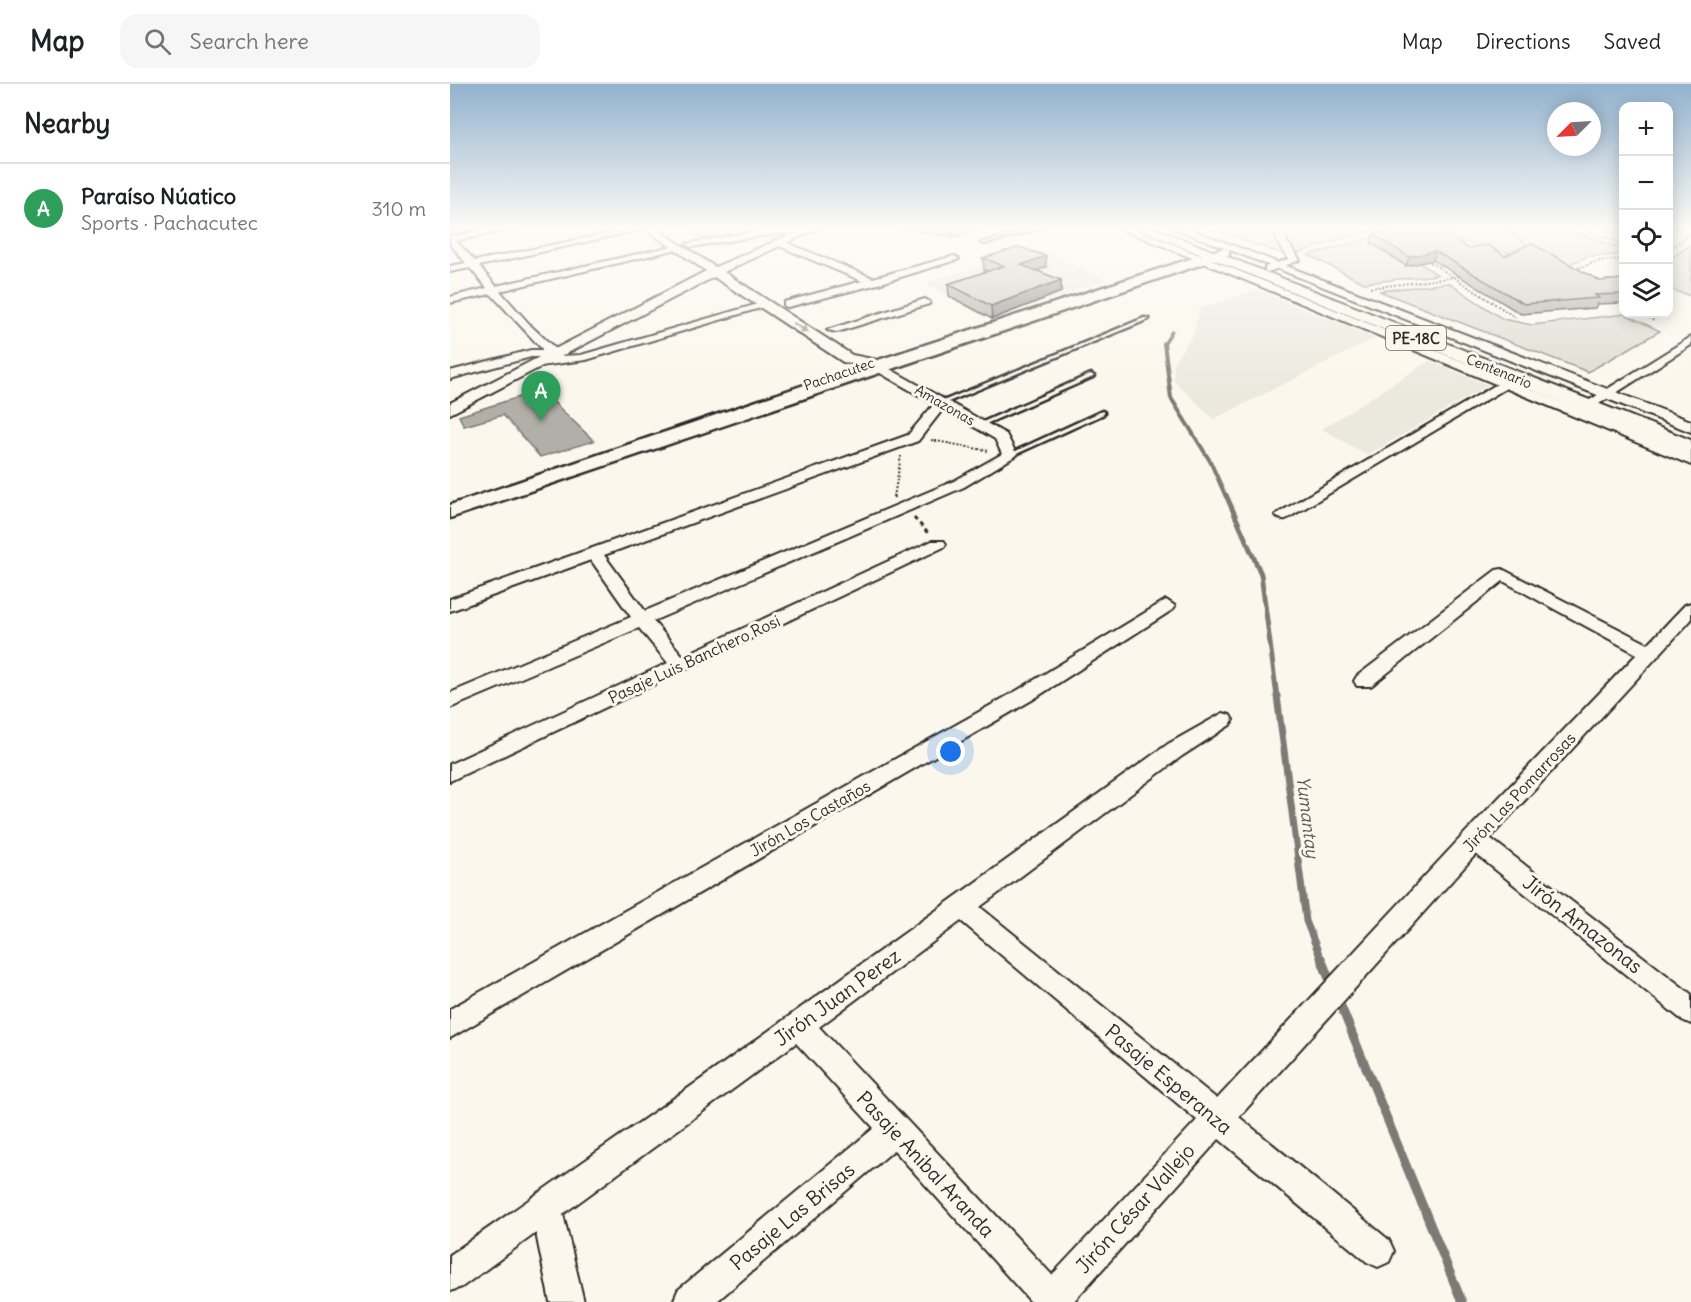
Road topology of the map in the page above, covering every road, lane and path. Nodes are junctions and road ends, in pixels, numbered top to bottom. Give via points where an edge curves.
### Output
1 (488, 284) edge
2 (524, 284) edge
3 (694, 284) edge
4 (732, 284) edge
5 (755, 284) edge
6 (867, 284) edge
7 (1121, 284) edge
8 (1280, 284) edge
9 (1291, 284) edge
10 (1312, 284) edge
11 (1320, 284) edge
12 (1400, 284) edge
13 (1464, 284) edge
14 (493, 291) junction
15 (1350, 294) junction
16 (450, 300) edge
17 (925, 302) dead end
18 (788, 304) junction
19 (765, 305) junction
20 (806, 314) dead end
21 (1515, 317) dead end
22 (1648, 318) edge
23 (1146, 319) dead end
24 (1654, 321) dead end
25 (829, 328) joint
26 (1691, 340) edge
27 (556, 355) junction
28 (540, 363) junction
29 (875, 364) junction
30 (450, 375) edge
31 (1091, 376) dead end
32 (1504, 384) junction
33 (1597, 400) junction
34 (941, 403) junction
35 (450, 409) edge
36 (1102, 413) dead end
37 (932, 417) junction
38 (979, 425) junction
39 (1691, 427) edge
40 (1691, 436) edge
41 (1691, 448) edge
42 (1010, 455) junction
43 (1691, 460) edge
44 (450, 505) edge
45 (450, 512) edge
46 (1282, 515) dead end
47 (938, 544) dead end
48 (592, 552) junction
49 (450, 605) edge
50 (1166, 606) dead end
51 (642, 620) junction
52 (1687, 620) edge
53 (1650, 653) junction
54 (680, 665) junction
55 (1364, 681) dead end
56 (450, 701) edge
57 (1223, 720) dead end
58 (450, 773) edge
59 (1474, 839) junction
60 (961, 906) junction
61 (1690, 1006) edge
62 (1319, 1009) joint
63 (450, 1024) edge
64 (798, 1025) junction
65 (1217, 1119) junction
66 (895, 1130) junction
67 (546, 1208) junction
68 (1378, 1251) dead end
69 (450, 1275) edge
70 (1052, 1301) edge
71 (567, 1302) edge
72 (690, 1302) edge

1 - 14 street
2 - 14 street
3 - 27 street
4 - 19 street
5 - 18 street
6 - 18 street
7 - 29 main road, Pachacutec
8 - 32 street
9 - 33 highway, Centenario / PE-18C
10 - 33 highway, Centenario / PE-18C
11 - 15 street
12 - 15 path via 1359,289
13 - 21 path
14 - 16 street
14 - 27 street
15 - 33 street
17 - 25 street
18 - 20 street
19 - 28 street via 582,358
19 -> 29 street via 848,359
22 - 24 path
23 - 34 lane
25 - 29 street via 868,352
26 - 33 street
27 - 28 street
27 - 30 street via 535,352
28 - 35 street
29 - 34 street, Amazonas
29 - 44 main road, Pachacutec
29 - 45 main road, Pachacutec
31 - 38 lane
32 - 43 street
32 - 46 street
33 - 39 street
33 - 40 highway, Centenario / PE-18C
33 - 41 highway, Centenario / PE-18C
34 - 37 street
34 - 38 street, Amazonas
36 - 42 lane
37 - 42 path via 924,439
37 - 48 street via 913,438
38 - 42 street, Amazonas via 1001,437
42 - 51 street via 959,484
47 - 54 street, Pasaje Luis Banchero Rosi
48 - 49 street
48 - 51 street
50 - 63 street, Jirón Los Castaños via 1015,701
51 - 54 street
51 - 56 street
52 - 53 street, Jirón Las Pomarrosas
53 - 55 street via 1502,574
53 - 59 street, Jirón Las Pomarrosas
54 - 58 street, Pasaje Luis Banchero Rosi
57 - 60 street, Jirón Juan Perez via 1175,750
59 - 61 street, Jirón Amazonas
59 - 62 street, Jirón Las Pomarrosas
60 - 64 street, Jirón Juan Perez
60 - 65 street, Pasaje Esperanza
62 - 65 street, Jirón César Vallejo
64 - 66 street, Pasaje Anibal Aranda
64 - 67 street, Jirón Juan Perez
65 - 68 street, Pasaje Esperanza
65 - 70 street, Jirón César Vallejo
66 - 70 street, Pasaje Anibal Aranda
66 - 72 street, Pasaje Las Brisas
67 - 69 street, Jirón Juan Perez
67 - 71 street

